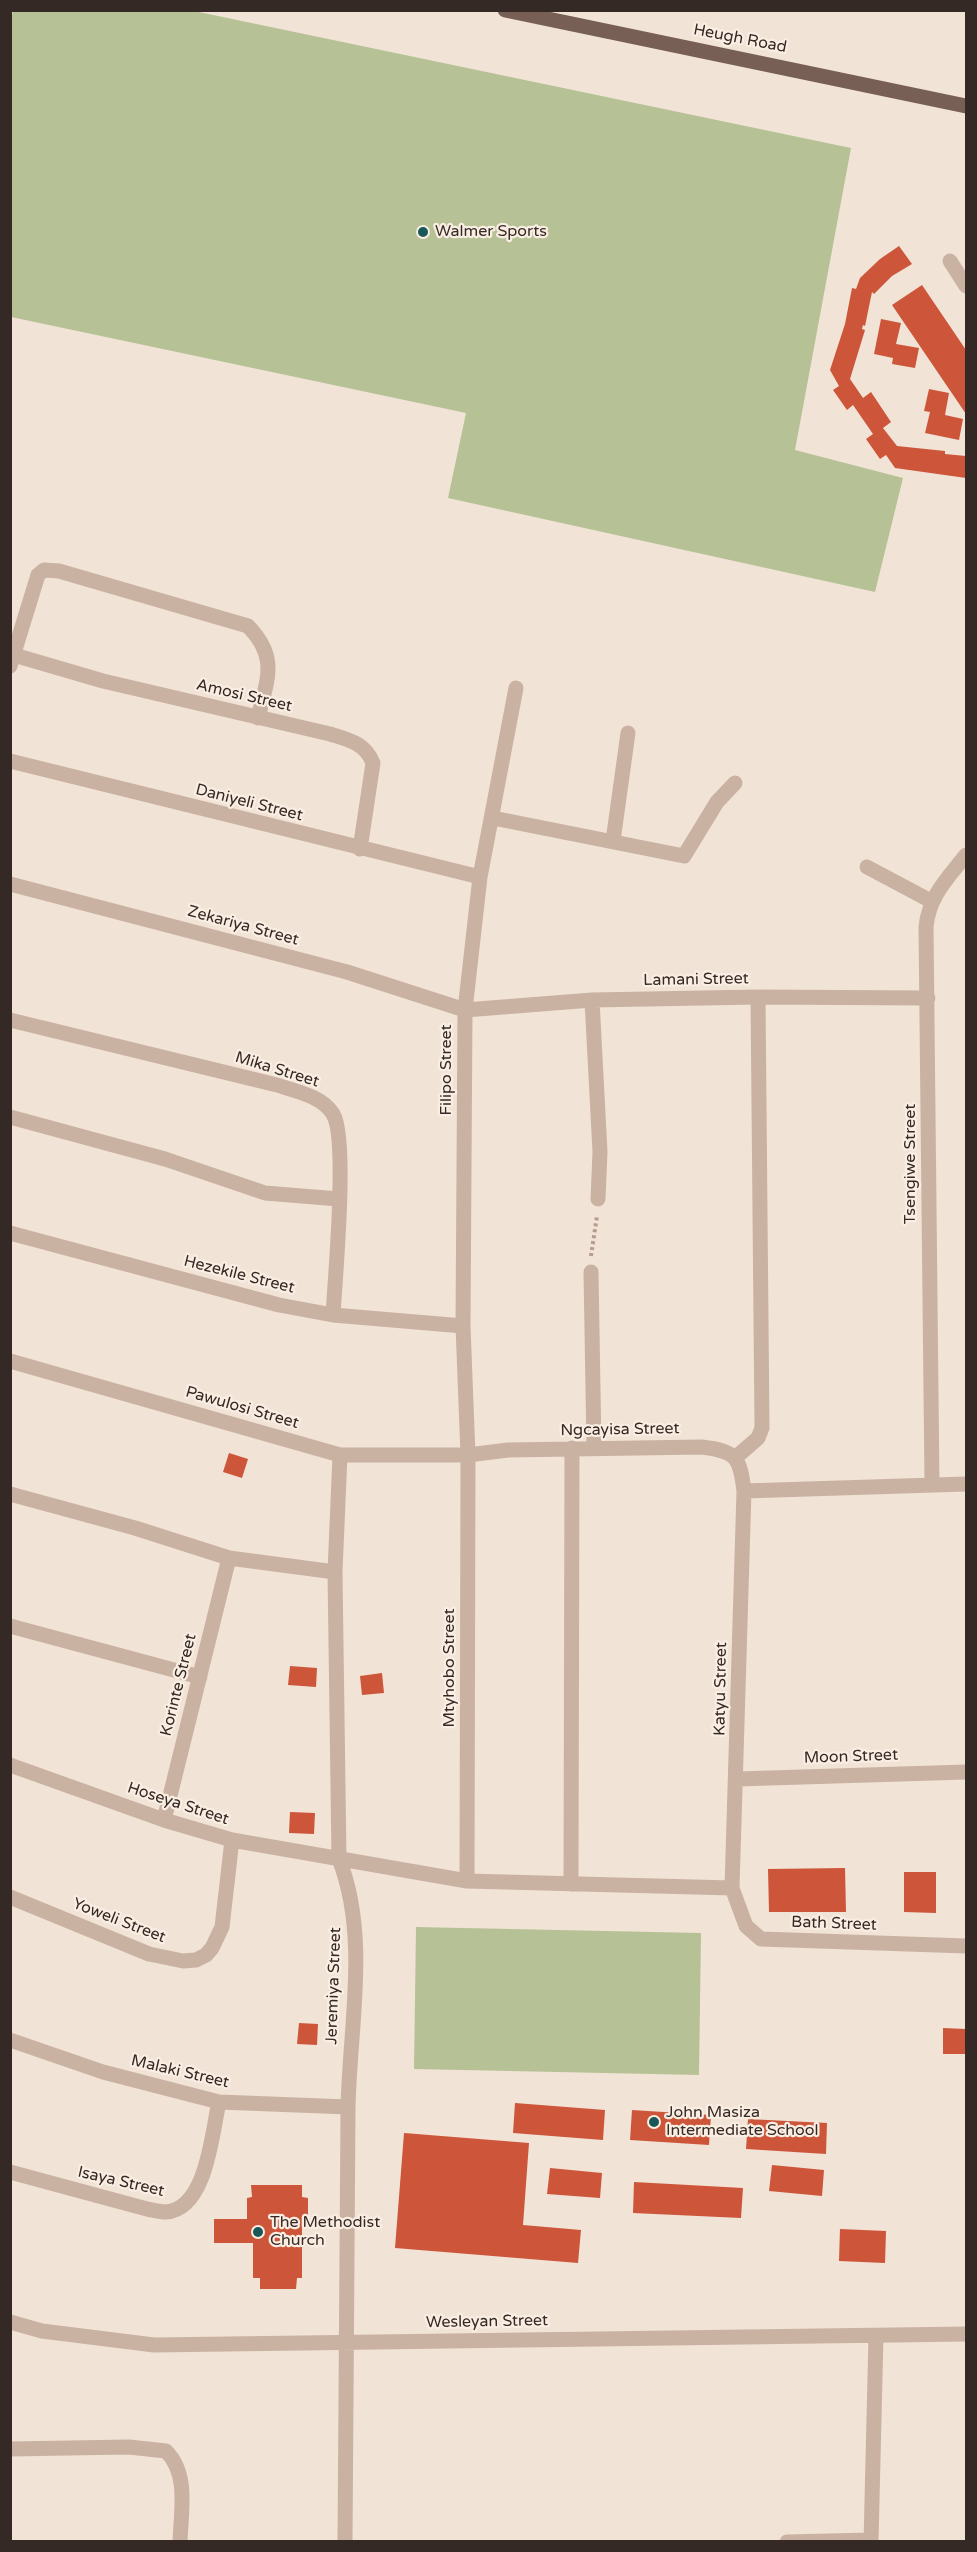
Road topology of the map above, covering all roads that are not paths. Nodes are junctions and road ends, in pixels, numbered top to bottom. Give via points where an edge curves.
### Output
1 (505, 10) edge
2 (966, 105) edge
3 (950, 261) dead end
4 (966, 286) edge
5 (12, 661) edge
6 (516, 688) dead end
7 (258, 718) junction
8 (628, 733) dead end
9 (10, 761) edge
10 (735, 783) dead end
11 (493, 818) junction
12 (613, 841) junction
13 (360, 849) junction
14 (966, 855) edge
15 (867, 867) dead end
16 (480, 877) junction
17 (10, 884) edge
18 (931, 901) junction
19 (758, 997) junction
20 (928, 999) junction
21 (592, 1000) junction
22 (465, 1010) junction
23 (10, 1020) edge
24 (10, 1117) edge
25 (339, 1199) junction
26 (598, 1199) road end
27 (10, 1233) edge
28 (591, 1272) road end
29 (333, 1315) junction
30 (463, 1326) junction
31 (10, 1361) edge
32 (572, 1448) junction
33 (594, 1448) junction
34 (340, 1455) junction
35 (468, 1455) junction
36 (735, 1458) junction
37 (966, 1484) edge
38 (932, 1485) junction
39 (744, 1491) junction
40 (10, 1494) edge
41 (229, 1558) junction
42 (335, 1572) junction
43 (10, 1626) edge
44 (200, 1677) junction
45 (10, 1765) edge
46 (966, 1772) edge
47 (737, 1779) junction
48 (164, 1820) junction
49 (232, 1840) junction
50 (339, 1859) junction
51 (467, 1881) junction
52 (571, 1884) junction
53 (732, 1888) junction
54 (10, 1897) edge
55 (966, 1946) edge
56 (10, 2040) edge
57 (219, 2102) junction
58 (348, 2108) junction
59 (10, 2172) edge
60 (10, 2322) edge
61 (966, 2334) edge
62 (876, 2336) junction
63 (347, 2341) junction
64 (10, 2449) edge
65 (180, 2541) edge
66 (345, 2541) edge
67 (787, 2541) edge
68 (871, 2541) edge

1 - 2 main road, Heugh Road
3 - 4 street
5 - 7 street, Amosi Street
5 - 7 street via 38,575 44,570 59,571 248,627 261,640 270,664
6 - 11 street, Filipo Street
7 - 13 street, Amosi Street via 330,734 368,751 373,763
8 - 12 street
9 - 13 street, Daniyeli Street
10 - 12 street via 717,802 684,856
11 - 12 street
11 - 16 street, Filipo Street
13 - 16 street, Daniyeli Street
14 - 18 street, Tsengiwe Street
15 - 18 street
16 - 22 street, Filipo Street
17 - 22 street, Zekariya Street via 347,972
18 - 20 street, Tsengiwe Street via 926,927
19 - 20 street, Lamani Street
19 - 21 street, Lamani Street
19 - 36 street via 762,1428 758,1438
20 - 38 street, Tsengiwe Street
21 - 22 street, Lamani Street
21 - 26 street via 600,1152
22 - 30 street, Filipo Street
23 - 25 street, Mika Street via 277,1085 319,1101 334,1115 336,1123
24 - 25 street via 165,1159 265,1193
25 - 29 street, Mika Street
27 - 29 street, Hezekile Street via 232,1294
28 - 33 street
29 - 30 street, Hezekile Street
30 - 35 street, Filipo Street
31 - 34 street, Pawulosi Street
32 - 33 street, Ngcayisa Street
32 - 35 street, Ngcayisa Street
32 - 52 street
33 - 36 street, Ngcayisa Street via 702,1447 722,1449
34 - 35 street, Pawulosi Street
34 - 42 street, Jeremiya Street
35 - 51 street, Mtyhobo Street
36 - 39 street via 742,1472
37 - 38 street
38 - 39 street
39 - 47 street, Katyu Street
40 - 41 street
41 - 42 street
41 - 44 street, Korinte Street
42 - 50 street, Jeremiya Street
43 - 44 street
44 - 48 street, Korinte Street
45 - 48 street, Hoseya Street
46 - 47 street, Moon Street
47 - 53 street, Katyu Street
48 - 49 street, Hoseya Street
49 - 50 street, Hoseya Street
49 - 54 street, Yoweli Street via 222,1927 212,1948 196,1960 149,1954
50 - 51 street
50 - 58 street, Jeremiya Street via 348,1881 356,1934
51 - 52 street
52 - 53 street
53 - 55 street, Bath Street via 746,1926 760,1940
56 - 57 street, Malaki Street via 103,2072
57 - 58 street, Malaki Street
57 - 59 street, Isaya Street via 200,2186 191,2199 168,2212
58 - 63 street, Jeremiya Street
60 - 63 street, Wesleyan Street via 42,2331 154,2345
61 - 62 street, Wesleyan Street
62 - 63 street, Wesleyan Street
62 - 68 street
63 - 66 street, Jeremiya Street
64 - 65 street via 140,2447 166,2451 179,2468
67 - 68 street

